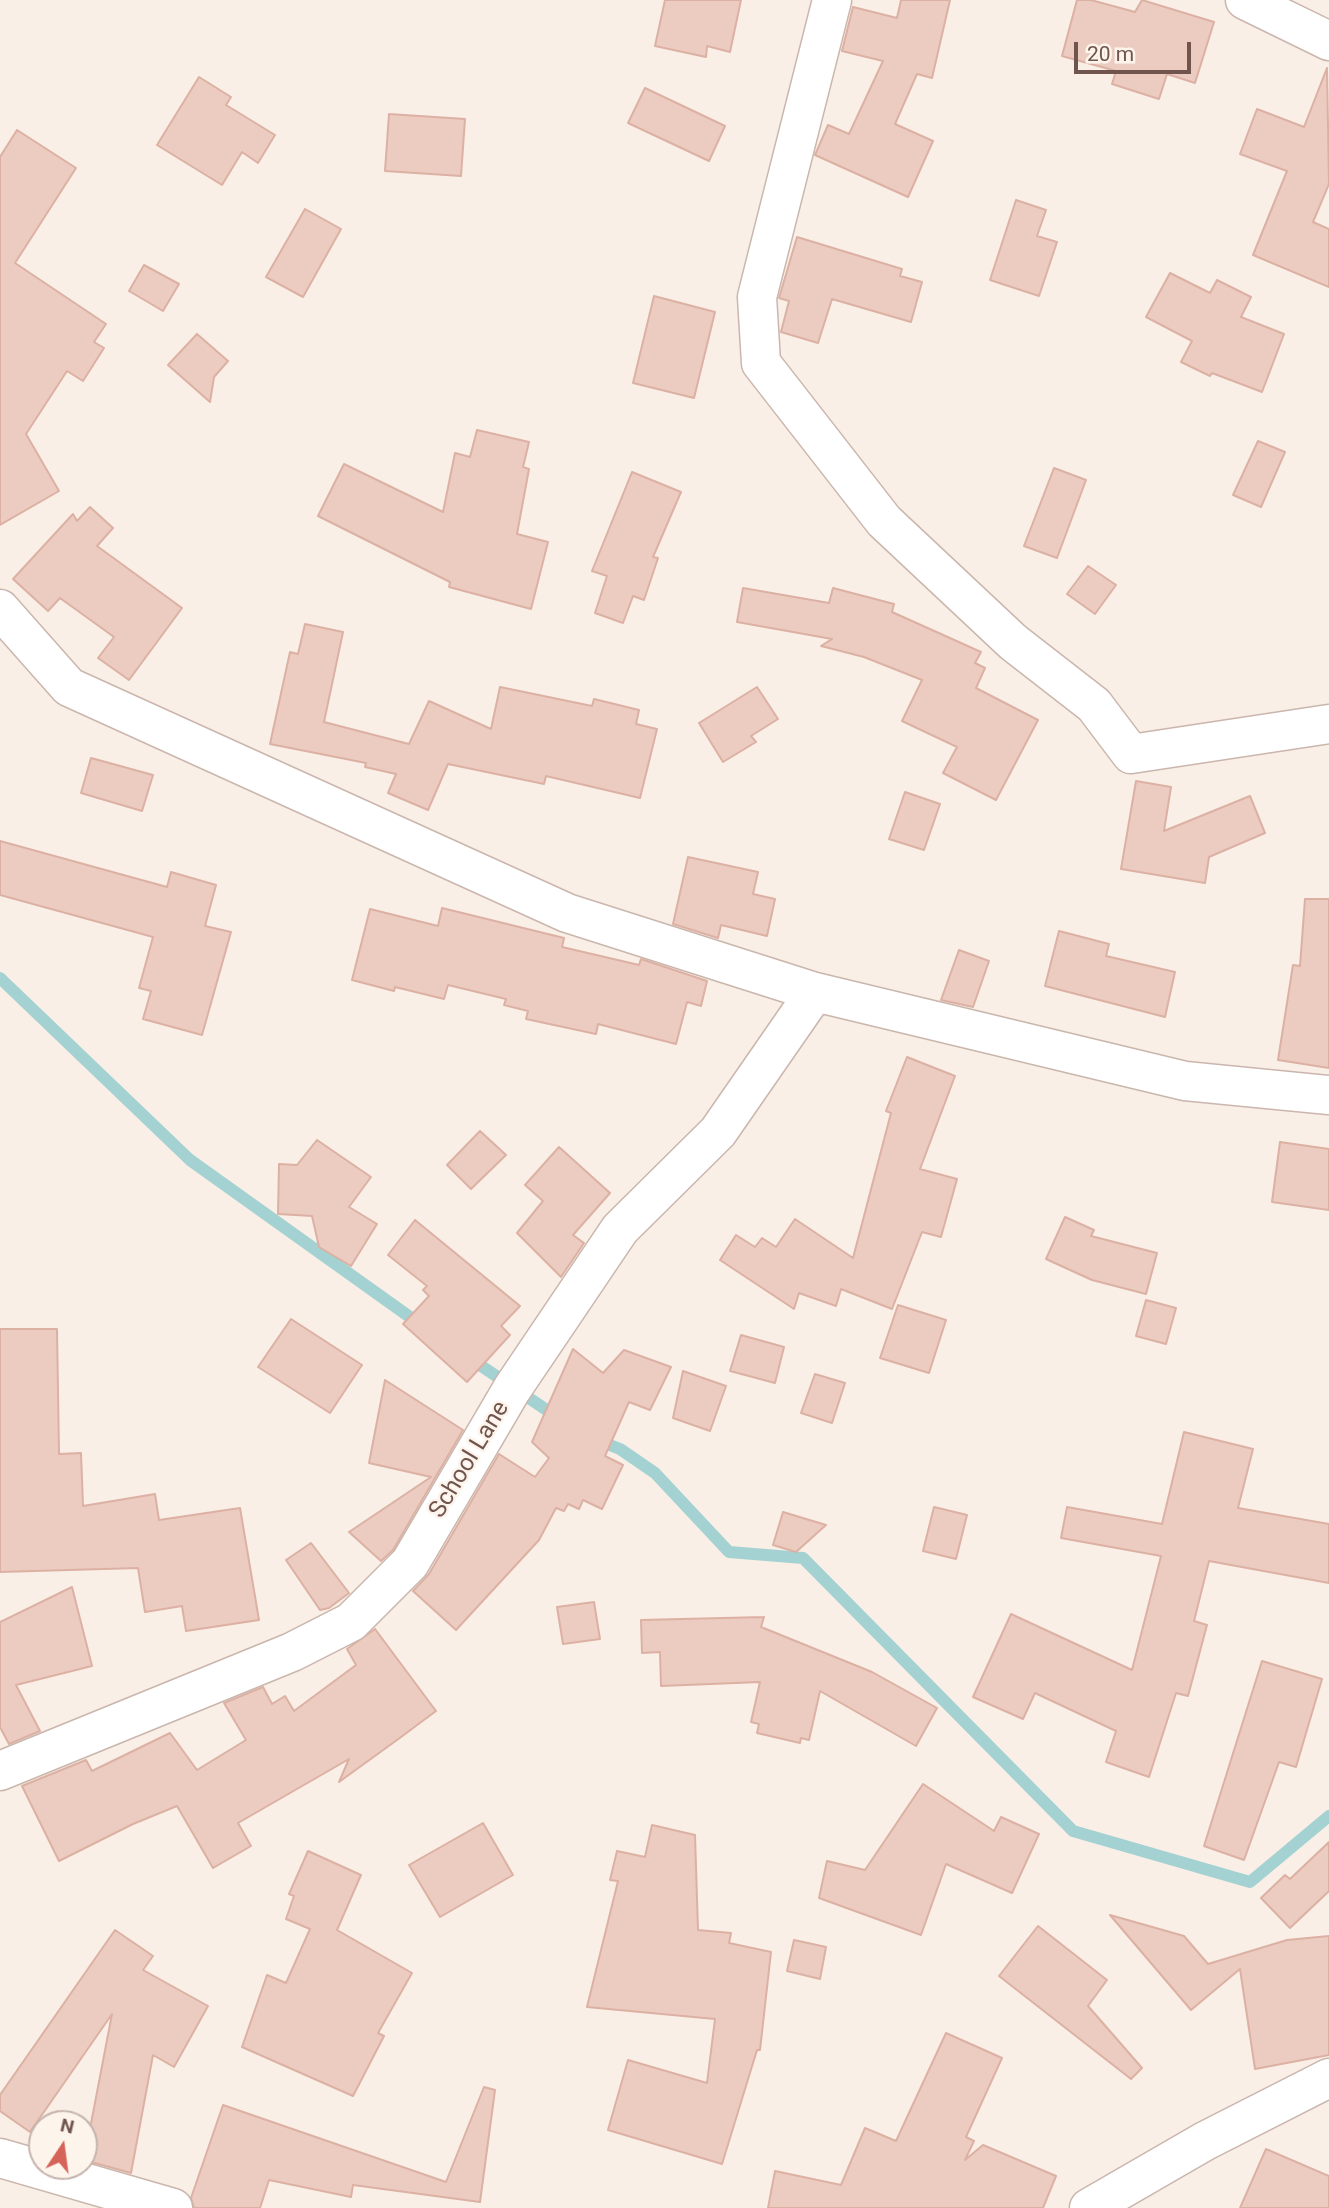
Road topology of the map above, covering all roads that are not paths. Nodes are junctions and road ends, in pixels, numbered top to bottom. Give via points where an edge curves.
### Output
1 (832, 0) edge
2 (1245, 0) edge
3 (1329, 41) edge
4 (0, 609) edge
5 (1329, 723) edge
6 (815, 992) junction
7 (1329, 1096) edge
8 (0, 1771) edge
9 (1329, 2078) edge
10 (0, 2158) edge
11 (173, 2208) edge
12 (1089, 2208) edge

1 - 5 street via 757,297 761,363 884,521 1013,642 1094,705 1131,754
2 - 3 street
4 - 6 street via 69,687 567,914
6 - 7 street via 1185,1081
6 - 8 street, School Lane via 718,1132 620,1229 512,1389 410,1563 351,1622 292,1652
9 - 12 street via 1205,2140
10 - 11 street

